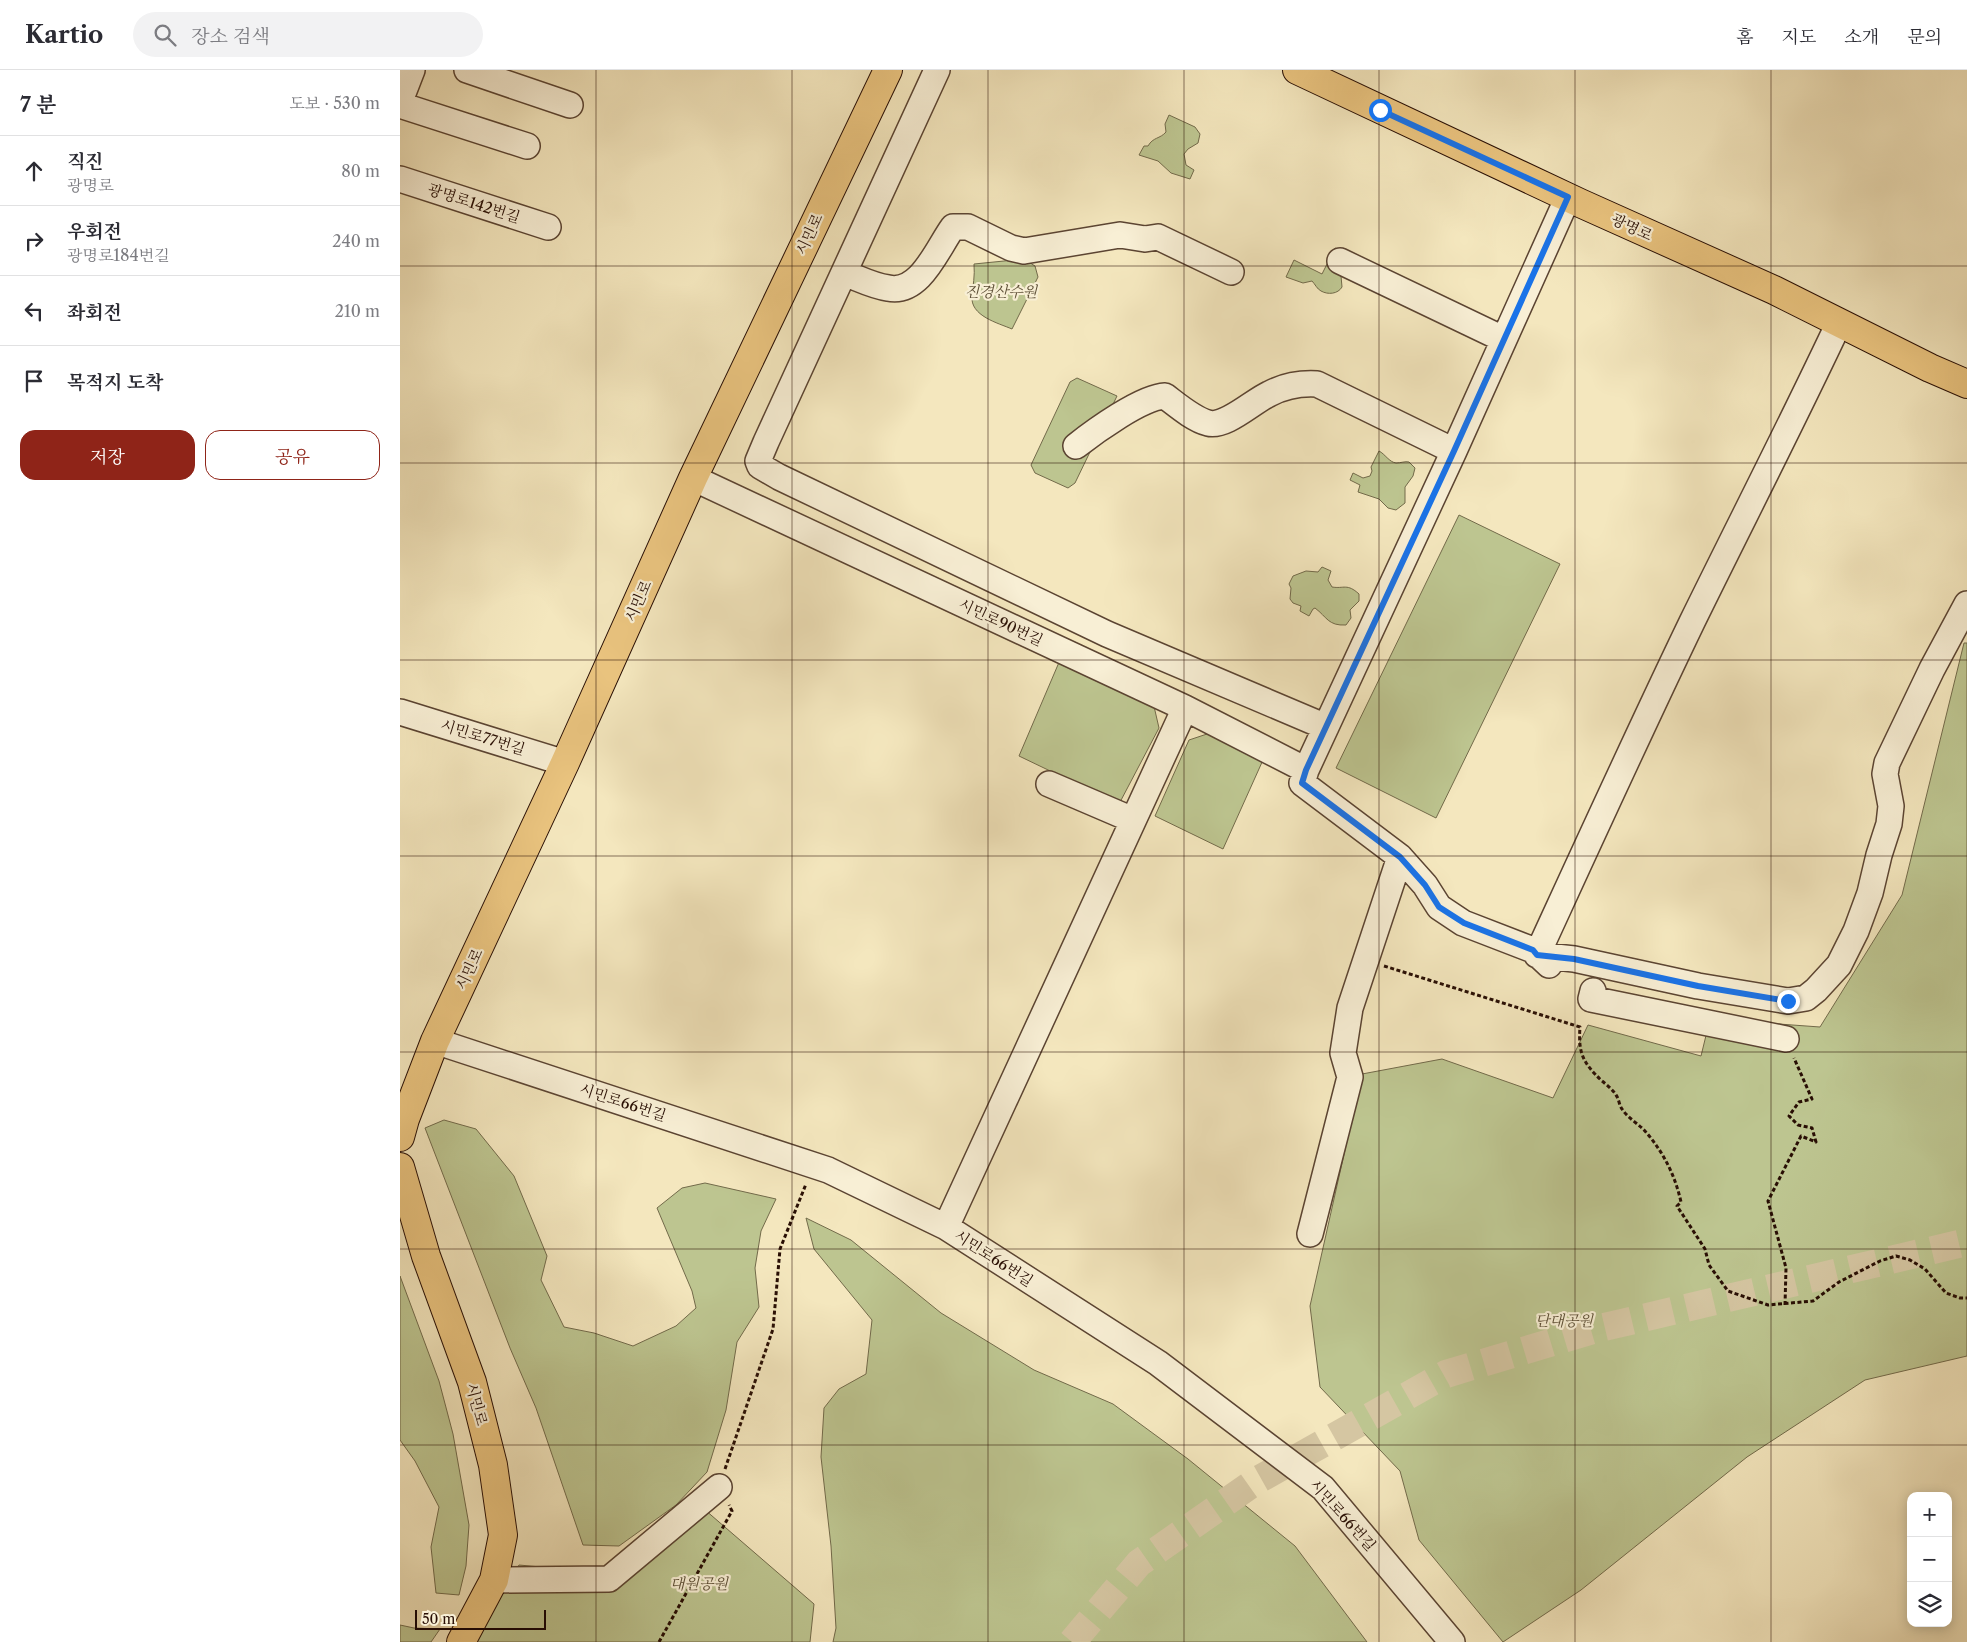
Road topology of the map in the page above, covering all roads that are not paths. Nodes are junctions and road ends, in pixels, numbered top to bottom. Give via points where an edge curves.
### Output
1 (412, 70) edge
2 (467, 70) edge
3 (888, 70) edge
4 (937, 70) edge
5 (1297, 70) edge
6 (400, 103) edge
7 (570, 105) dead end
8 (527, 146) dead end
9 (400, 179) edge
10 (1568, 197) junction
11 (548, 227) dead end
12 (1340, 261) dead end
13 (1231, 272) dead end
14 (844, 273) junction
15 (1840, 323) junction
16 (1503, 340) junction
17 (1967, 384) edge
18 (1076, 446) dead end
19 (1454, 451) junction
20 (693, 478) junction
21 (1967, 604) edge
22 (1185, 708) junction
23 (400, 712) edge
24 (1326, 727) junction
25 (565, 763) junction
26 (1306, 770) junction
27 (1049, 784) dead end
28 (1133, 820) junction
29 (1400, 857) junction
30 (1546, 963) junction
31 (1593, 991) dead end
32 (1786, 1039) road end
33 (435, 1041) junction
34 (400, 1137) edge
35 (400, 1168) edge
36 (946, 1227) junction
37 (1310, 1234) dead end
38 (719, 1487) road end
39 (494, 1580) junction
40 (461, 1642) edge
41 (1452, 1642) edge

1 - 6 street
2 - 7 street
3 - 20 main road, 시민로
4 - 14 street
5 - 10 main road, 광명로
6 - 8 street
9 - 11 street, 광명로142번길
10 - 15 main road, 광명로
10 - 16 street
12 - 16 street
13 - 14 street via 1158,237 1145,239 1120,235 1024,251 961,226 953,227 922,275 904,289 880,287
14 - 24 street via 758,461 760,466 1107,634
15 - 17 main road, 광명로
15 - 30 street via 1597,822
16 - 19 street
18 - 19 street via 1110,421 1159,396 1165,396 1198,419 1219,424 1268,394 1306,383 1317,384
19 - 24 street
20 - 22 street, 시민로90번길
20 - 25 main road, 시민로
21 - 30 street via 1887,763 1885,774 1891,806 1889,824 1870,893 1839,965 1816,990 1806,998 1788,1001 1698,986 1574,959
22 - 26 street, 시민로90번길
22 - 28 street
23 - 25 street, 시민로77번길
24 - 26 street
25 - 33 main road, 시민로
26 - 29 street via 1302,783
27 - 28 street
28 - 36 street
29 - 30 street via 1439,907 1464,923 1533,950
29 - 37 street via 1350,1008 1343,1053 1350,1077
31 - 32 street via 1592,999
33 - 34 main road, 시민로
33 - 36 street, 시민로66번길 via 828,1170
35 - 39 main road, 시민로 via 426,1256 472,1382 493,1465 503,1535
36 - 41 street, 시민로66번길 via 1158,1363 1323,1488
38 - 39 street via 609,1580
39 - 40 main road, 시민로

